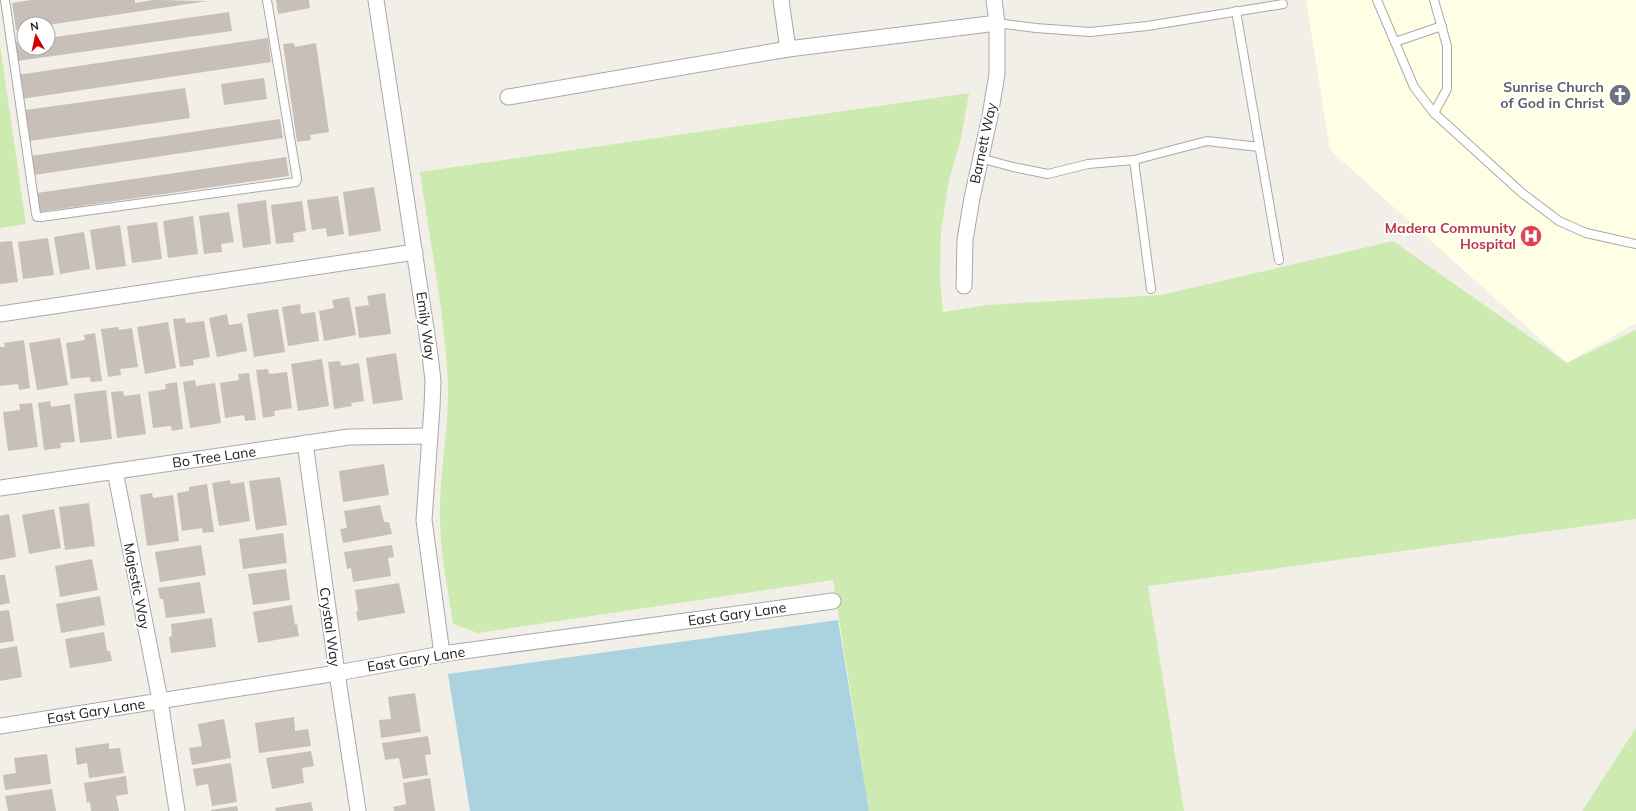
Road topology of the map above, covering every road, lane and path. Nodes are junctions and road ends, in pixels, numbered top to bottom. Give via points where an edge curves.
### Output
1 (6, 0) edge
2 (267, 0) edge
3 (376, 0) edge
4 (781, 0) edge
5 (994, 0) edge
6 (1377, 0) edge
7 (1434, 0) edge
8 (1283, 4) dead end
9 (1236, 11) junction
10 (997, 23) junction
11 (1442, 26) junction
12 (1395, 42) junction
13 (788, 49) junction
14 (508, 97) dead end
15 (1434, 113) junction
16 (1259, 147) junction
17 (980, 158) junction
18 (1134, 160) junction
19 (1636, 244) edge
20 (415, 252) junction
21 (1279, 260) dead end
22 (964, 286) dead end
23 (1151, 289) dead end
24 (0, 314) edge
25 (430, 436) junction
26 (305, 444) junction
27 (115, 471) junction
28 (0, 488) edge
29 (833, 600) dead end
30 (442, 654) junction
31 (337, 673) junction
32 (160, 700) junction
33 (0, 726) edge
34 (176, 811) edge
35 (358, 811) edge

1 - 2 lane via 37,217 296,182
3 - 20 street, Emily Way
4 - 13 street
5 - 10 street, Barnett Way
6 - 12 lane
7 - 11 lane
8 - 9 lane
9 - 10 lane via 1147,26 1090,32
9 - 16 lane
10 - 13 street
10 - 17 street, Barnett Way via 997,74
11 - 12 lane
11 - 15 lane via 1447,46 1447,89
12 - 15 lane via 1414,88
13 - 14 street
15 - 19 lane via 1522,193 1559,221 1586,233
16 - 18 lane via 1207,141
16 - 21 lane
17 - 18 lane via 1048,174 1088,164
17 - 22 street, Barnett Way via 965,240
18 - 23 lane
20 - 24 street
20 - 25 street, Emily Way via 433,381
25 - 26 street, Bo Tree Lane via 349,437
25 - 30 street, Emily Way via 424,520
26 - 27 street, Bo Tree Lane
26 - 31 street, Crystal Way
27 - 28 street, Bo Tree Lane
27 - 32 street, Majestic Way
29 - 30 street, East Gary Lane
30 - 31 street, East Gary Lane
31 - 32 street, East Gary Lane
31 - 35 street, Crystal Way
32 - 33 street, East Gary Lane
32 - 34 street, Majestic Way

